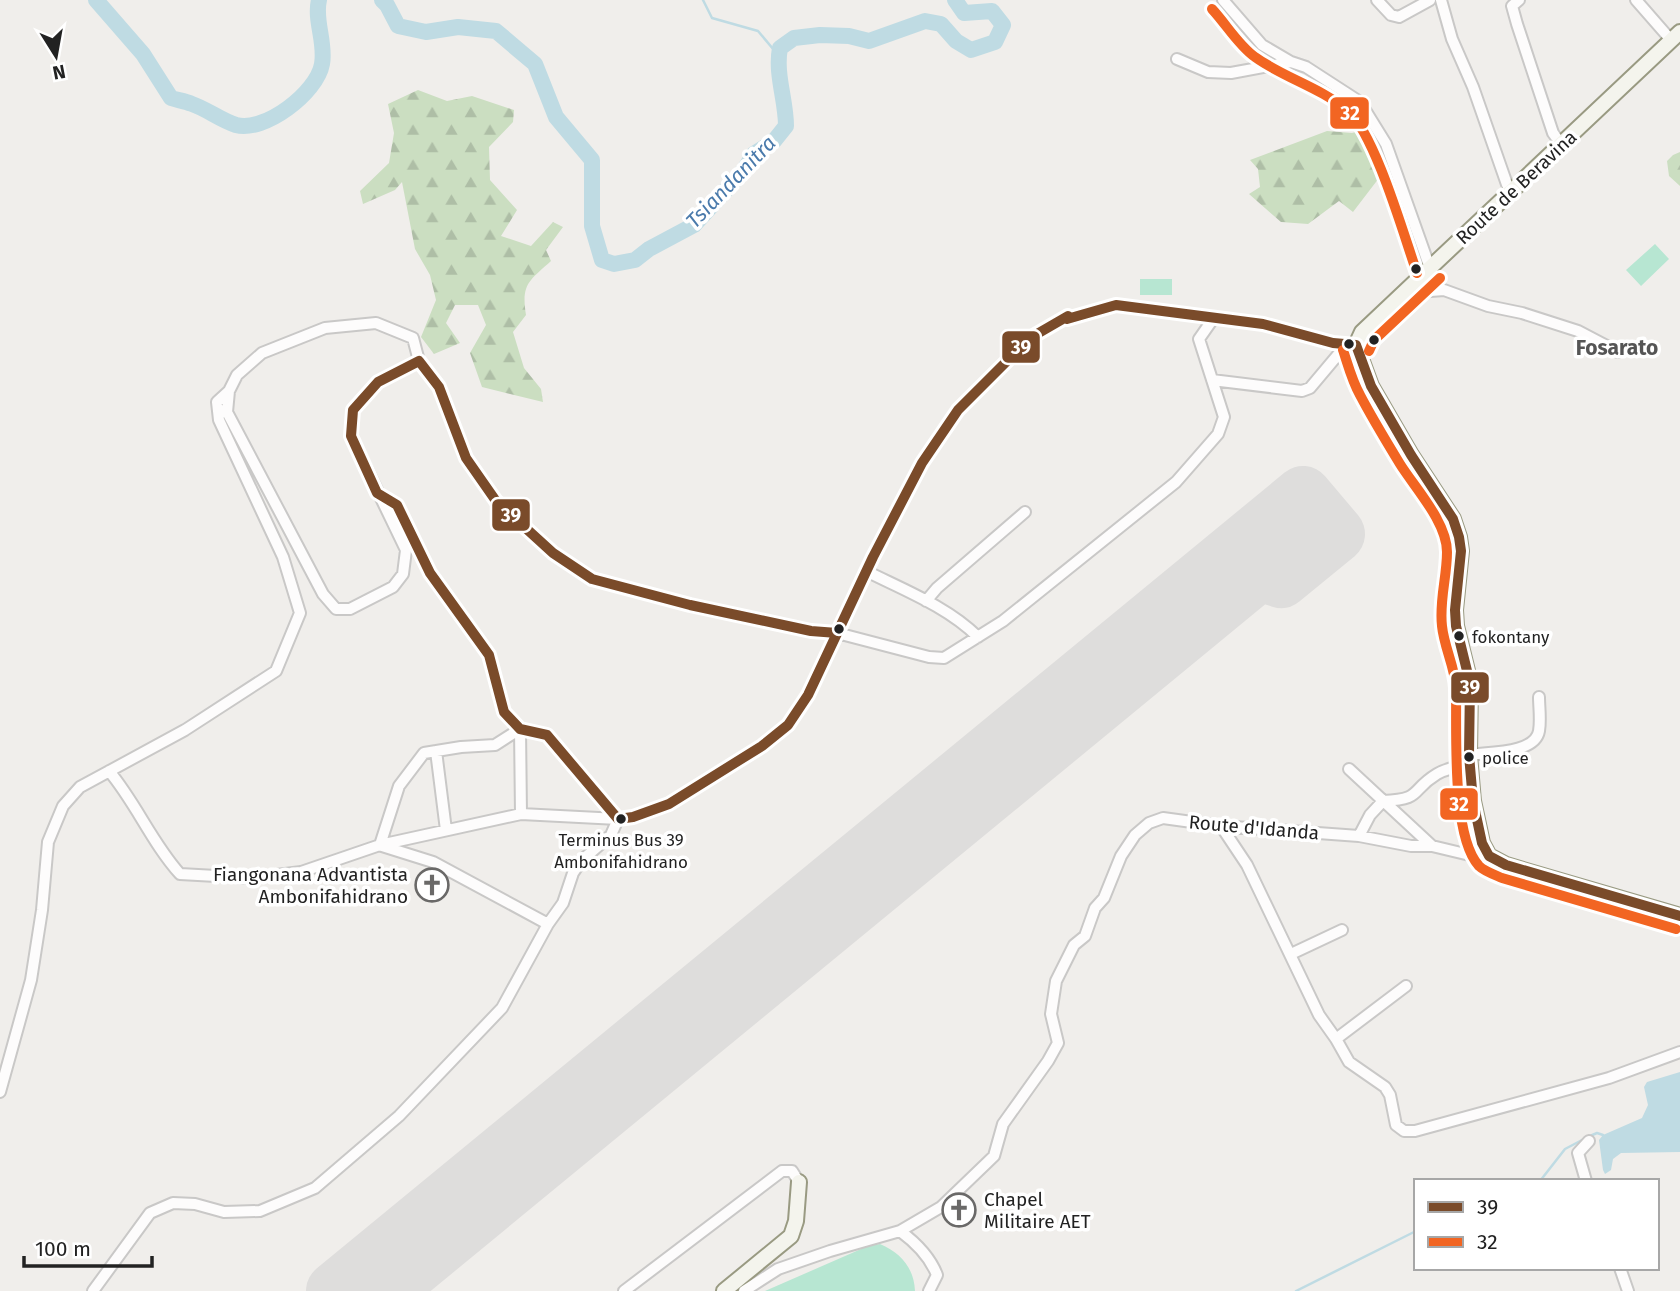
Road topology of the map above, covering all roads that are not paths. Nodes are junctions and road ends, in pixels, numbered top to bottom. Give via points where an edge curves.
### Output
1 (1223, 0) edge
2 (1377, 0) edge
3 (1430, 0) edge
4 (1441, 0) edge
5 (1519, 0) edge
6 (1636, 0) edge
7 (1676, 36) edge
8 (1177, 59) dead end
9 (1291, 62) junction
10 (1561, 144) junction
11 (1510, 193) junction
12 (1430, 268) junction
13 (1404, 293) junction
14 (1213, 319) junction
15 (1351, 345) junction
16 (1618, 352) dead end
17 (419, 361) junction
18 (1212, 380) junction
19 (229, 391) junction
20 (377, 493) junction
21 (1025, 512) dead end
22 (866, 571) junction
23 (926, 601) junction
24 (837, 633) junction
25 (978, 637) junction
26 (1539, 697) dead end
27 (520, 729) junction
28 (436, 751) junction
29 (1469, 759) junction
30 (1349, 769) dead end
31 (109, 771) junction
32 (1383, 801) junction
33 (521, 814) junction
34 (618, 819) junction
35 (1221, 825) junction
36 (446, 830) junction
37 (1359, 836) junction
38 (380, 845) junction
39 (1432, 846) junction
40 (1489, 856) junction
41 (1680, 916) edge
42 (548, 924) junction
43 (1342, 930) dead end
44 (1291, 954) junction
45 (1406, 986) dead end
46 (1336, 1039) junction
47 (1680, 1052) edge
48 (0, 1092) edge
49 (1589, 1142) dead end
50 (1585, 1179) edge
51 (799, 1182) joint
52 (900, 1231) junction
53 (1621, 1270) edge
54 (93, 1291) edge
55 (624, 1291) edge
56 (724, 1291) edge
57 (744, 1291) edge
58 (929, 1291) edge
59 (1629, 1291) edge

1 - 9 street via 1262,45
2 - 3 street via 1399,17
4 - 11 street
5 - 10 street via 1512,6 1517,24 1553,133
6 - 7 street
7 - 10 street, Route de Beravina
8 - 9 street via 1208,72 1231,73
9 - 12 street via 1360,102 1386,144
10 - 11 street, Route de Beravina
11 - 12 street, Route de Beravina
12 - 13 street, Route de Beravina
13 - 15 street, Route de Beravina
13 - 16 street via 1444,290 1578,331
14 - 15 street via 1263,324
14 - 18 street via 1199,339
14 - 22 street via 1116,305 1068,316 1030,338 958,410 922,463
15 - 18 street via 1310,388 1301,391
15 - 29 street via 1459,537 1455,610 1470,683
17 - 19 street via 413,338 376,323 325,328 262,353 237,375
17 - 20 street via 378,382 353,410 351,436
17 - 24 street via 439,387 467,458 496,501 553,553 592,579 690,605
18 - 25 street via 1224,417 1217,434 1176,482
19 - 20 street via 227,412 323,594 336,609 350,609 372,598 393,587 403,574 406,550
19 - 31 street via 217,402 219,420 283,557 300,613 276,671 185,730
20 - 27 street via 397,505 430,573 489,655 504,712
21 - 23 street
22 - 23 street
22 - 24 street
23 - 25 street
24 - 25 street via 944,658
24 - 34 street via 808,695 788,725 668,804
26 - 29 street via 1535,741
27 - 28 street via 495,746
27 - 33 street
27 - 34 street via 547,735
28 - 36 street
28 - 38 street via 424,753 399,786
29 - 32 street via 1436,774 1414,796
29 - 40 street via 1479,832
30 - 32 street
31 - 38 street via 180,874 251,878 301,872
31 - 48 street via 80,787 63,806 48,842 32,980
32 - 37 street
32 - 39 street
33 - 34 street
33 - 36 street
34 - 42 street via 611,835 581,861 563,903
35 - 37 street, Route d'Idanda
35 - 44 street via 1247,865
35 - 52 street, Route d'Idanda via 1163,818 1135,835 1085,936 1074,944 1056,981 1051,1014 1058,1044 1003,1124 994,1156 941,1207
36 - 38 street
37 - 39 street, Route d'Idanda
38 - 42 street via 433,862
39 - 40 street, Route d'Idanda
40 - 41 street
42 - 54 street via 502,1008 399,1116 315,1188 260,1211 224,1212 173,1203 150,1213
43 - 44 street
44 - 46 street via 1319,1015
45 - 46 street
46 - 47 street via 1349,1062 1385,1087 1396,1125 1405,1131 1609,1078
49 - 50 street via 1578,1153
51 - 55 street via 792,1171 782,1171
51 - 56 street via 791,1236
52 - 57 street, Route d'Idanda via 778,1269
52 - 58 street via 933,1264 937,1275
53 - 59 street

